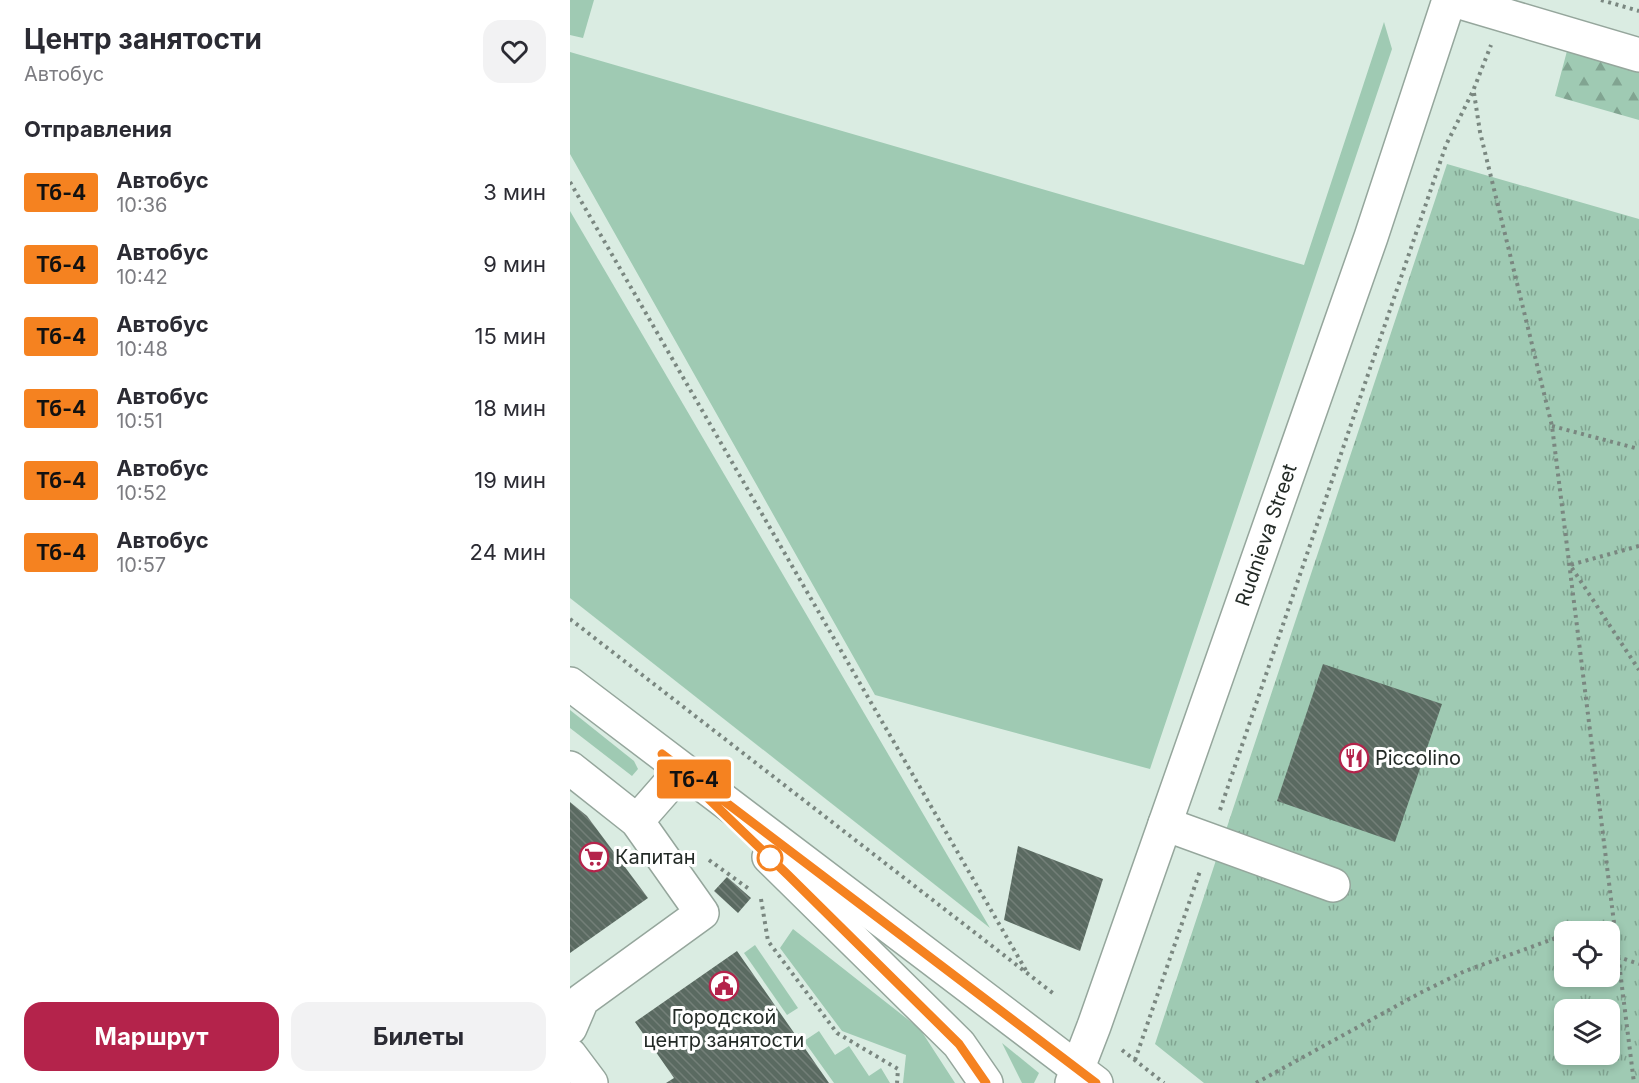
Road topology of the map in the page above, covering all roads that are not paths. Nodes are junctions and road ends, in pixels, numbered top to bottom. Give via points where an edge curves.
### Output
1 (1451, 0) edge
2 (1639, 55) edge
3 (570, 684) edge
4 (671, 763) junction
5 (570, 768) edge
6 (637, 821) junction
7 (1165, 824) junction
8 (797, 884) junction
9 (1333, 885) dead end
10 (570, 1028) edge
11 (570, 1055) edge
12 (1081, 1078) edge
13 (591, 1083) edge
14 (986, 1083) edge

1 - 2 main road
1 - 7 main road, Rudnieva Street
3 - 4 main road
4 - 6 main road
4 - 8 main road
4 - 12 main road
5 - 6 main road
6 - 10 main road via 702,913 582,1000
7 - 9 main road
7 - 12 main road, Rudnieva Street via 1094,1026
8 - 12 main road via 1064,1083
8 - 14 main road via 959,1044
11 - 13 main road

